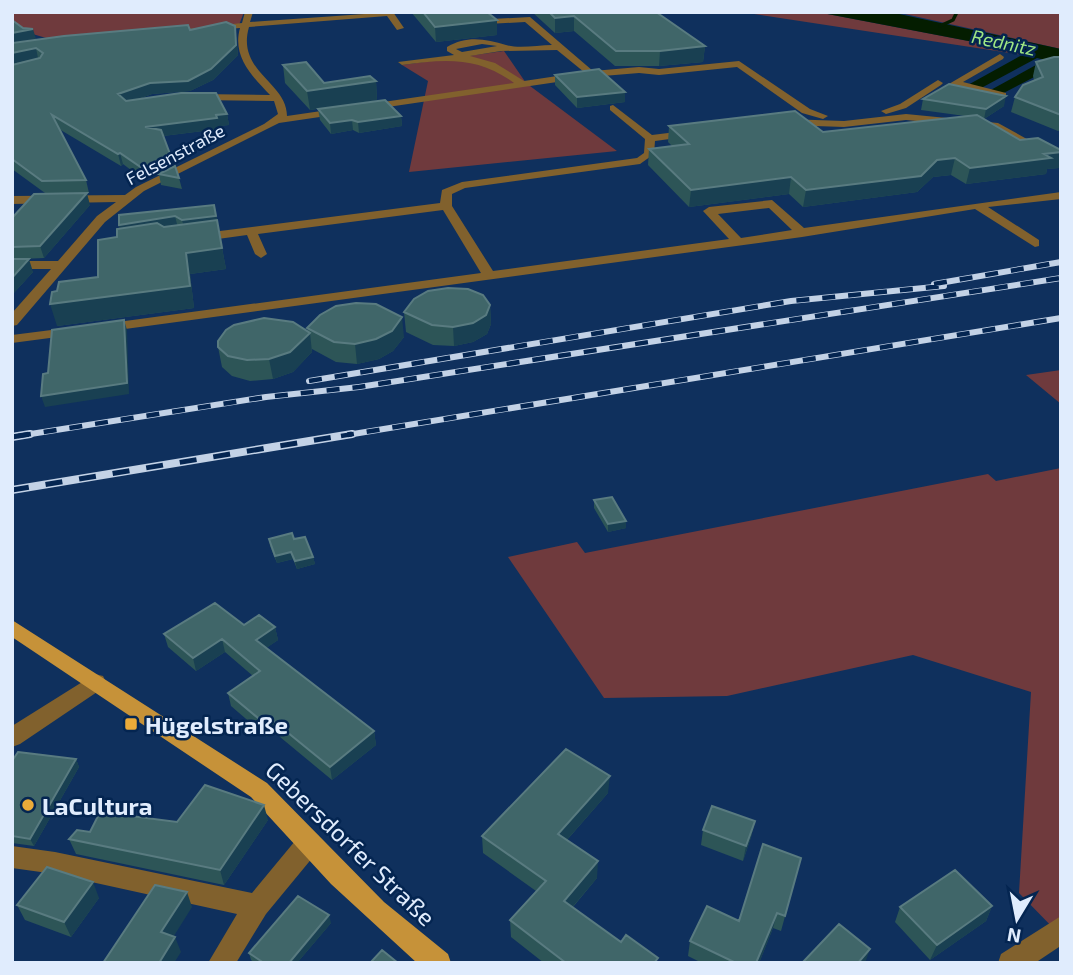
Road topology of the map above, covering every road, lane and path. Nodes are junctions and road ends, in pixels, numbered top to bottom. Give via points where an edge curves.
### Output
1 (249, 12) edge
2 (442, 12) edge
3 (489, 12) edge
4 (389, 13) edge
5 (528, 16) edge
6 (498, 21) junction
7 (243, 25) junction
8 (400, 28) dead end
9 (148, 33) edge
10 (560, 47) junction
11 (461, 55) junction
12 (1000, 57) dead end
13 (402, 62) dead end
14 (591, 74) junction
15 (938, 83) dead end
16 (954, 83) junction
17 (524, 84) junction
18 (1003, 95) edge
19 (184, 97) edge
20 (277, 98) junction
21 (613, 108) dead end
22 (906, 117) junction
23 (277, 120) junction
24 (768, 124) edge
25 (703, 132) edge
26 (650, 138) junction
27 (1061, 163) edge
28 (1061, 195) edge
29 (128, 198) junction
30 (12, 200) edge
31 (977, 205) junction
32 (446, 206) junction
33 (256, 228) junction
34 (802, 233) junction
35 (181, 237) edge
36 (738, 242) junction
37 (1035, 243) dead end
38 (97, 248) edge
39 (74, 251) junction
40 (261, 254) dead end
41 (12, 265) edge
42 (62, 265) junction
43 (489, 276) junction
44 (12, 322) edge
45 (12, 339) edge
46 (12, 627) edge
47 (95, 681) junction
48 (12, 738) edge
49 (309, 843) junction
50 (12, 857) edge
51 (257, 906) junction
52 (1061, 928) edge
53 (221, 963) edge
54 (438, 963) edge
55 (1011, 963) edge

1 - 7 street
2 - 6 street via 452,24
3 - 6 street
4 - 7 street
4 - 8 street
5 - 6 street
5 - 10 street
7 - 9 street
7 - 20 street via 242,41 251,73
10 - 11 street via 501,48
10 - 14 street
11 - 13 street
11 - 17 street
12 - 16 street
14 - 15 street, Felsenstraße via 739,64 806,111 831,117 890,111
14 - 17 street, Felsenstraße
16 - 18 street
16 - 22 street via 908,111
17 - 23 street, Felsenstraße
19 - 20 street, Felsenstraße
20 - 23 street via 283,115
21 - 26 street
22 - 24 street via 844,124
22 - 27 street via 995,125
23 - 29 street, Felsenstraße
25 - 26 street
26 - 32 street via 649,154 640,161 462,185 446,192
28 - 31 street
29 - 30 street
29 - 39 street, Felsenstraße
31 - 34 street
31 - 37 street
32 - 33 street
32 - 43 street
33 - 35 street
33 - 40 street
34 - 36 street
34 - 36 street via 772,204 709,211
36 - 43 street
38 - 39 street
39 - 42 street, Felsenstraße
41 - 42 street
42 - 44 street, Felsenstraße
43 - 45 street
46 - 47 main road, Gebersdorfer Straße
47 - 48 street
47 - 49 main road, Gebersdorfer Straße via 259,790
49 - 51 street
49 - 54 main road, Gebersdorfer Straße via 375,910
50 - 51 street
51 - 53 street
52 - 55 street

